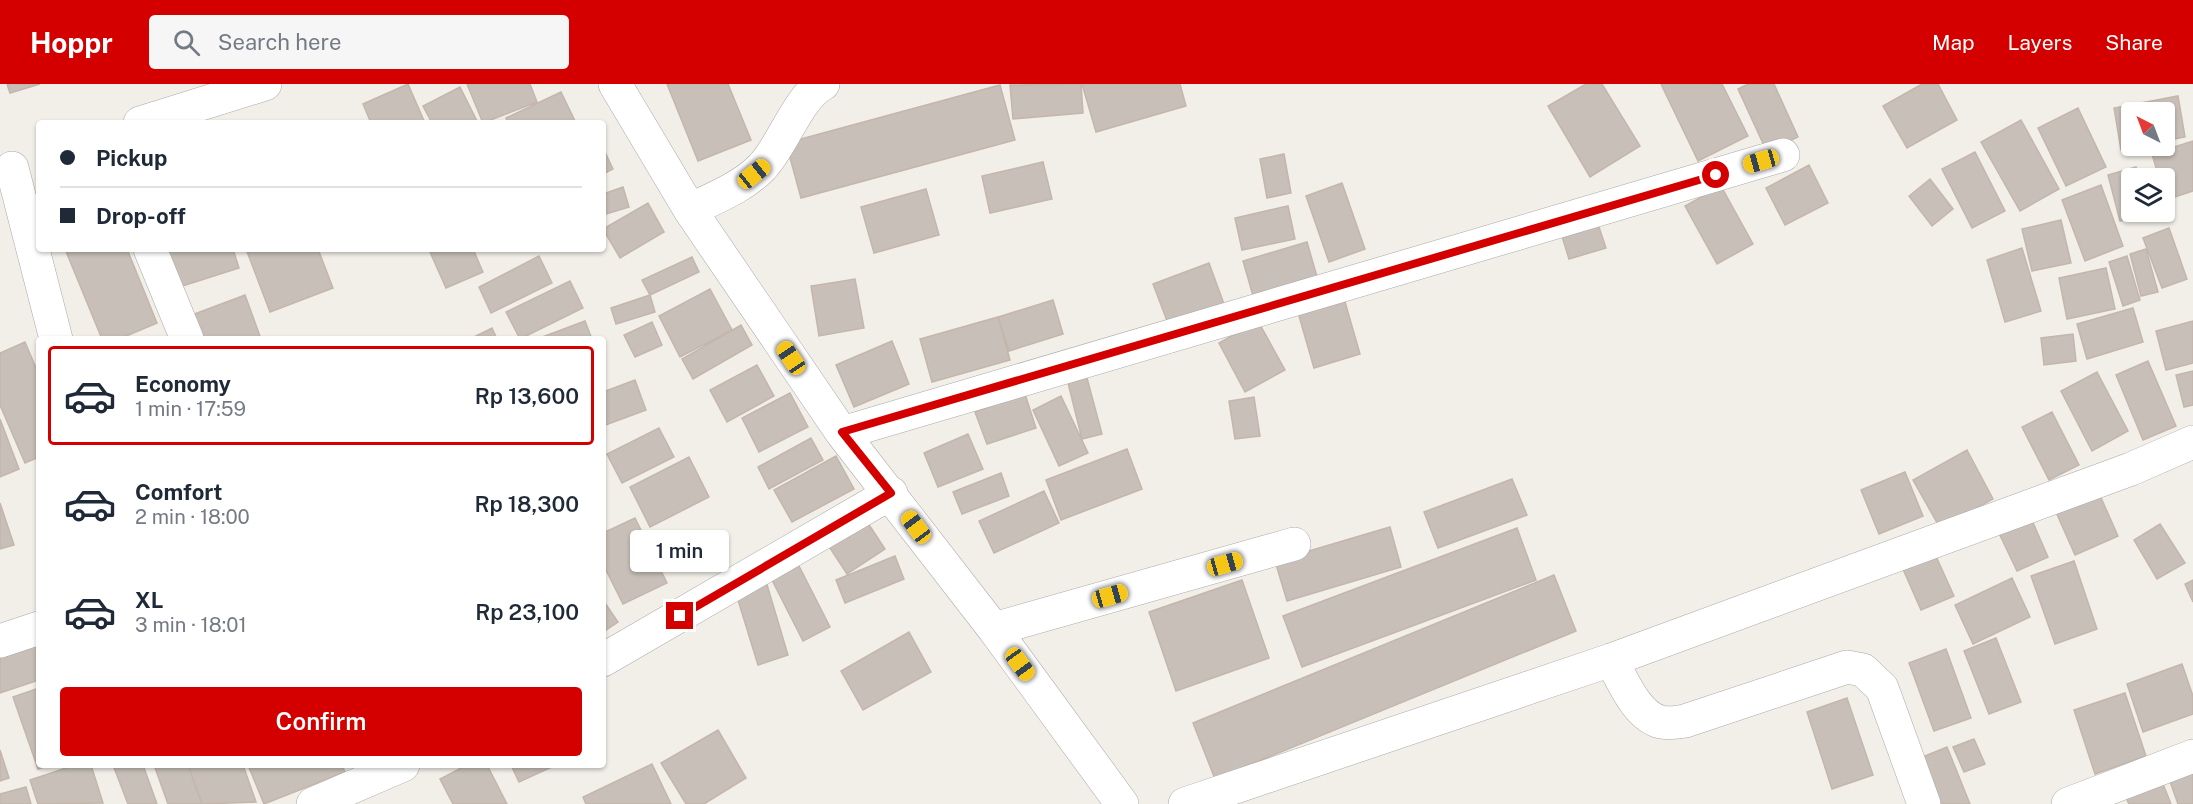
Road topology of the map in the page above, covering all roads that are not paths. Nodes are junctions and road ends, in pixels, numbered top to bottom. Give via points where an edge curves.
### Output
1 (265, 84) edge
2 (615, 84) edge
3 (823, 84) edge
4 (150, 120) edge
5 (1783, 155) dead end
6 (17, 166) edge
7 (690, 210) junction
8 (36, 250) edge
9 (36, 252) edge
10 (151, 252) edge
11 (55, 336) edge
12 (186, 336) edge
13 (842, 432) junction
14 (2193, 442) edge
15 (891, 493) junction
16 (1294, 544) dead end
17 (36, 629) edge
18 (994, 629) junction
19 (0, 641) edge
20 (606, 658) edge
21 (1611, 660) junction
22 (2193, 756) edge
23 (396, 768) edge
24 (313, 804) edge
25 (1122, 804) edge
26 (1185, 804) edge
27 (1924, 804) edge
28 (2068, 804) edge

1 - 4 street
2 - 7 street
3 - 7 street via 796,114 764,166 744,182
5 - 13 street
6 - 8 street
7 - 13 street
9 - 11 street
10 - 12 street
13 - 15 street
14 - 21 street via 2131,469
15 - 18 street
15 - 20 street
16 - 18 street
17 - 19 street
18 - 25 street
21 - 26 street
21 - 27 street via 1634,700 1648,716 1663,723 1686,721 1847,667 1863,670 1882,688
22 - 28 street
23 - 24 street

